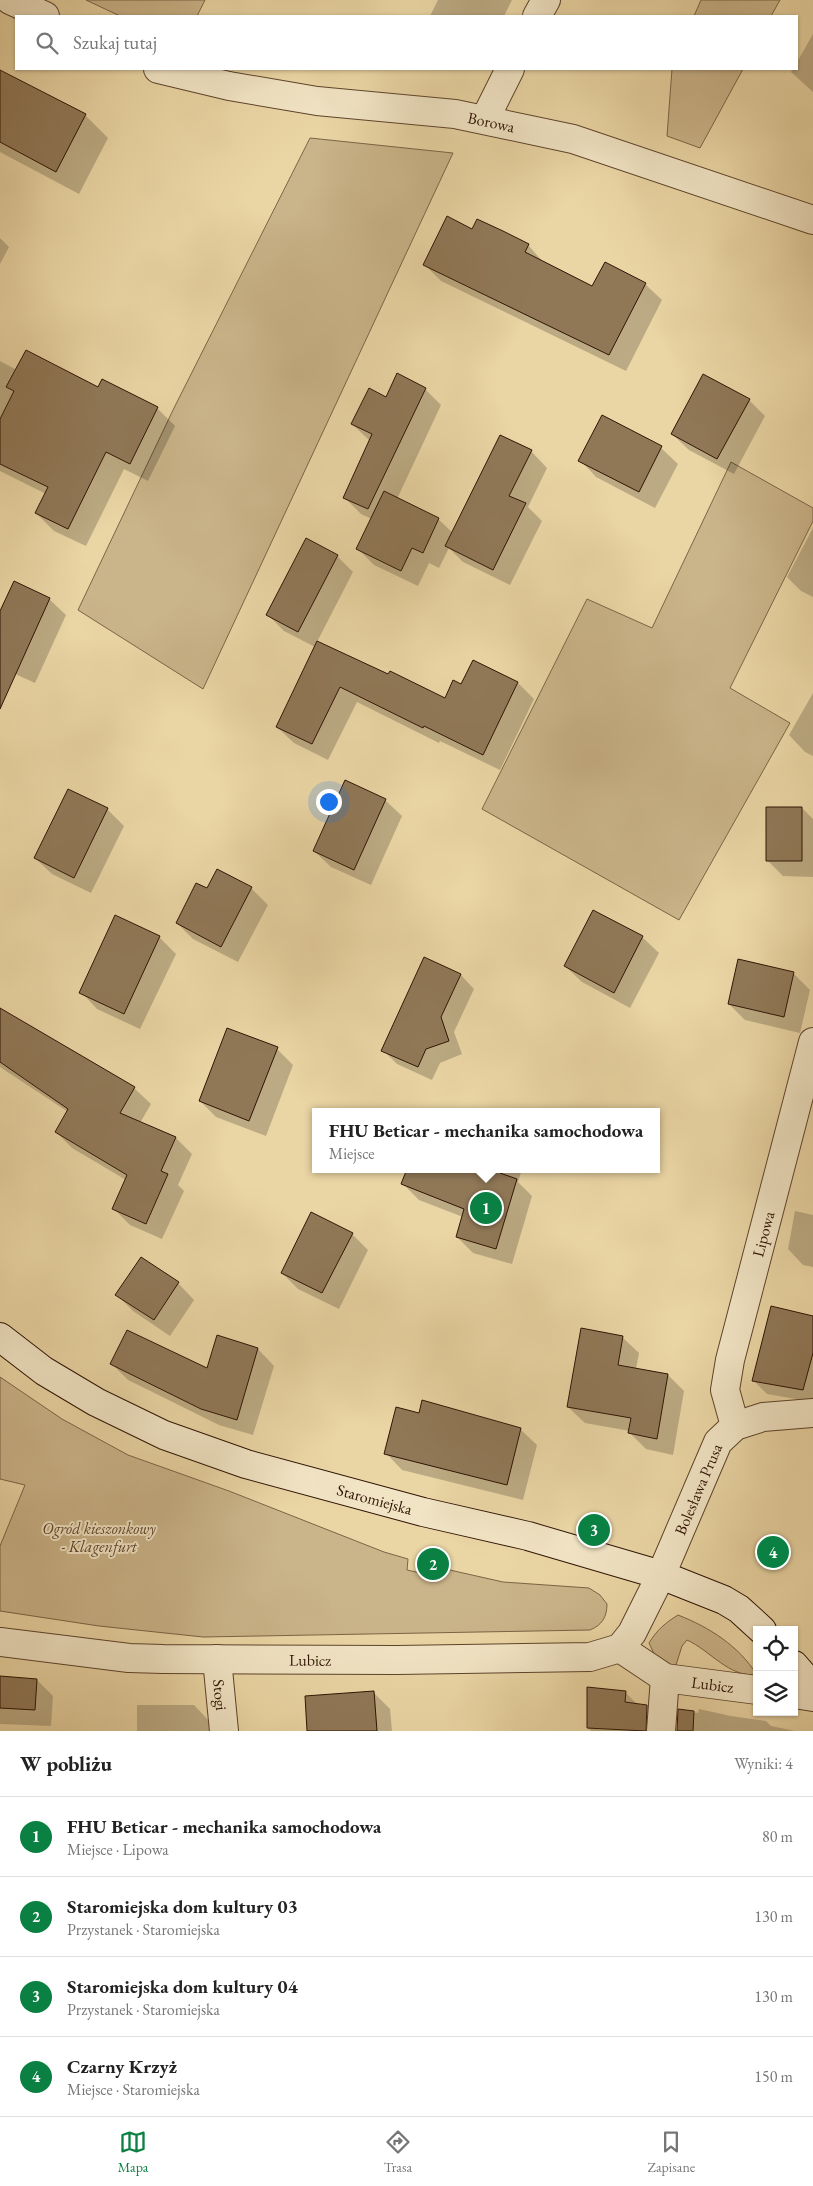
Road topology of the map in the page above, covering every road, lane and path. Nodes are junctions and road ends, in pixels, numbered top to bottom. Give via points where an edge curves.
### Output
1 (10, 0) edge
2 (546, 0) edge
3 (43, 15) edge
4 (538, 15) edge
5 (162, 70) edge
6 (510, 70) edge
7 (485, 119) junction
8 (813, 220) edge
9 (813, 1042) edge
10 (0, 1337) edge
11 (813, 1413) edge
12 (735, 1426) junction
13 (661, 1575) junction
14 (758, 1626) edge
15 (0, 1642) edge
16 (620, 1648) junction
17 (217, 1659) junction
18 (798, 1670) edge
19 (665, 1678) junction
20 (813, 1687) edge
21 (753, 1689) edge
22 (798, 1695) edge
23 (813, 1697) edge
24 (224, 1731) edge
25 (661, 1731) edge

1 - 3 street
2 - 4 street
5 - 7 street, Borowa via 229,86 317,101
6 - 7 street
7 - 8 street, Borowa via 573,138
9 - 12 street, Lipowa via 730,1360 725,1390
10 - 13 street, Staromiejska via 44,1370 96,1402 164,1435 246,1464 423,1512 528,1536
11 - 12 street, Bolesława Prusa via 763,1417
12 - 13 street, Bolesława Prusa via 718,1442
13 - 14 street, Staromiejska via 724,1600
13 - 16 street via 632,1633
15 - 17 street, Lubicz via 128,1658
16 - 17 street, Lubicz via 590,1657
16 - 19 street, Lubicz
17 - 24 street, Stogi
18 - 20 street
19 - 21 street, Lubicz
19 - 25 street
22 - 23 street

